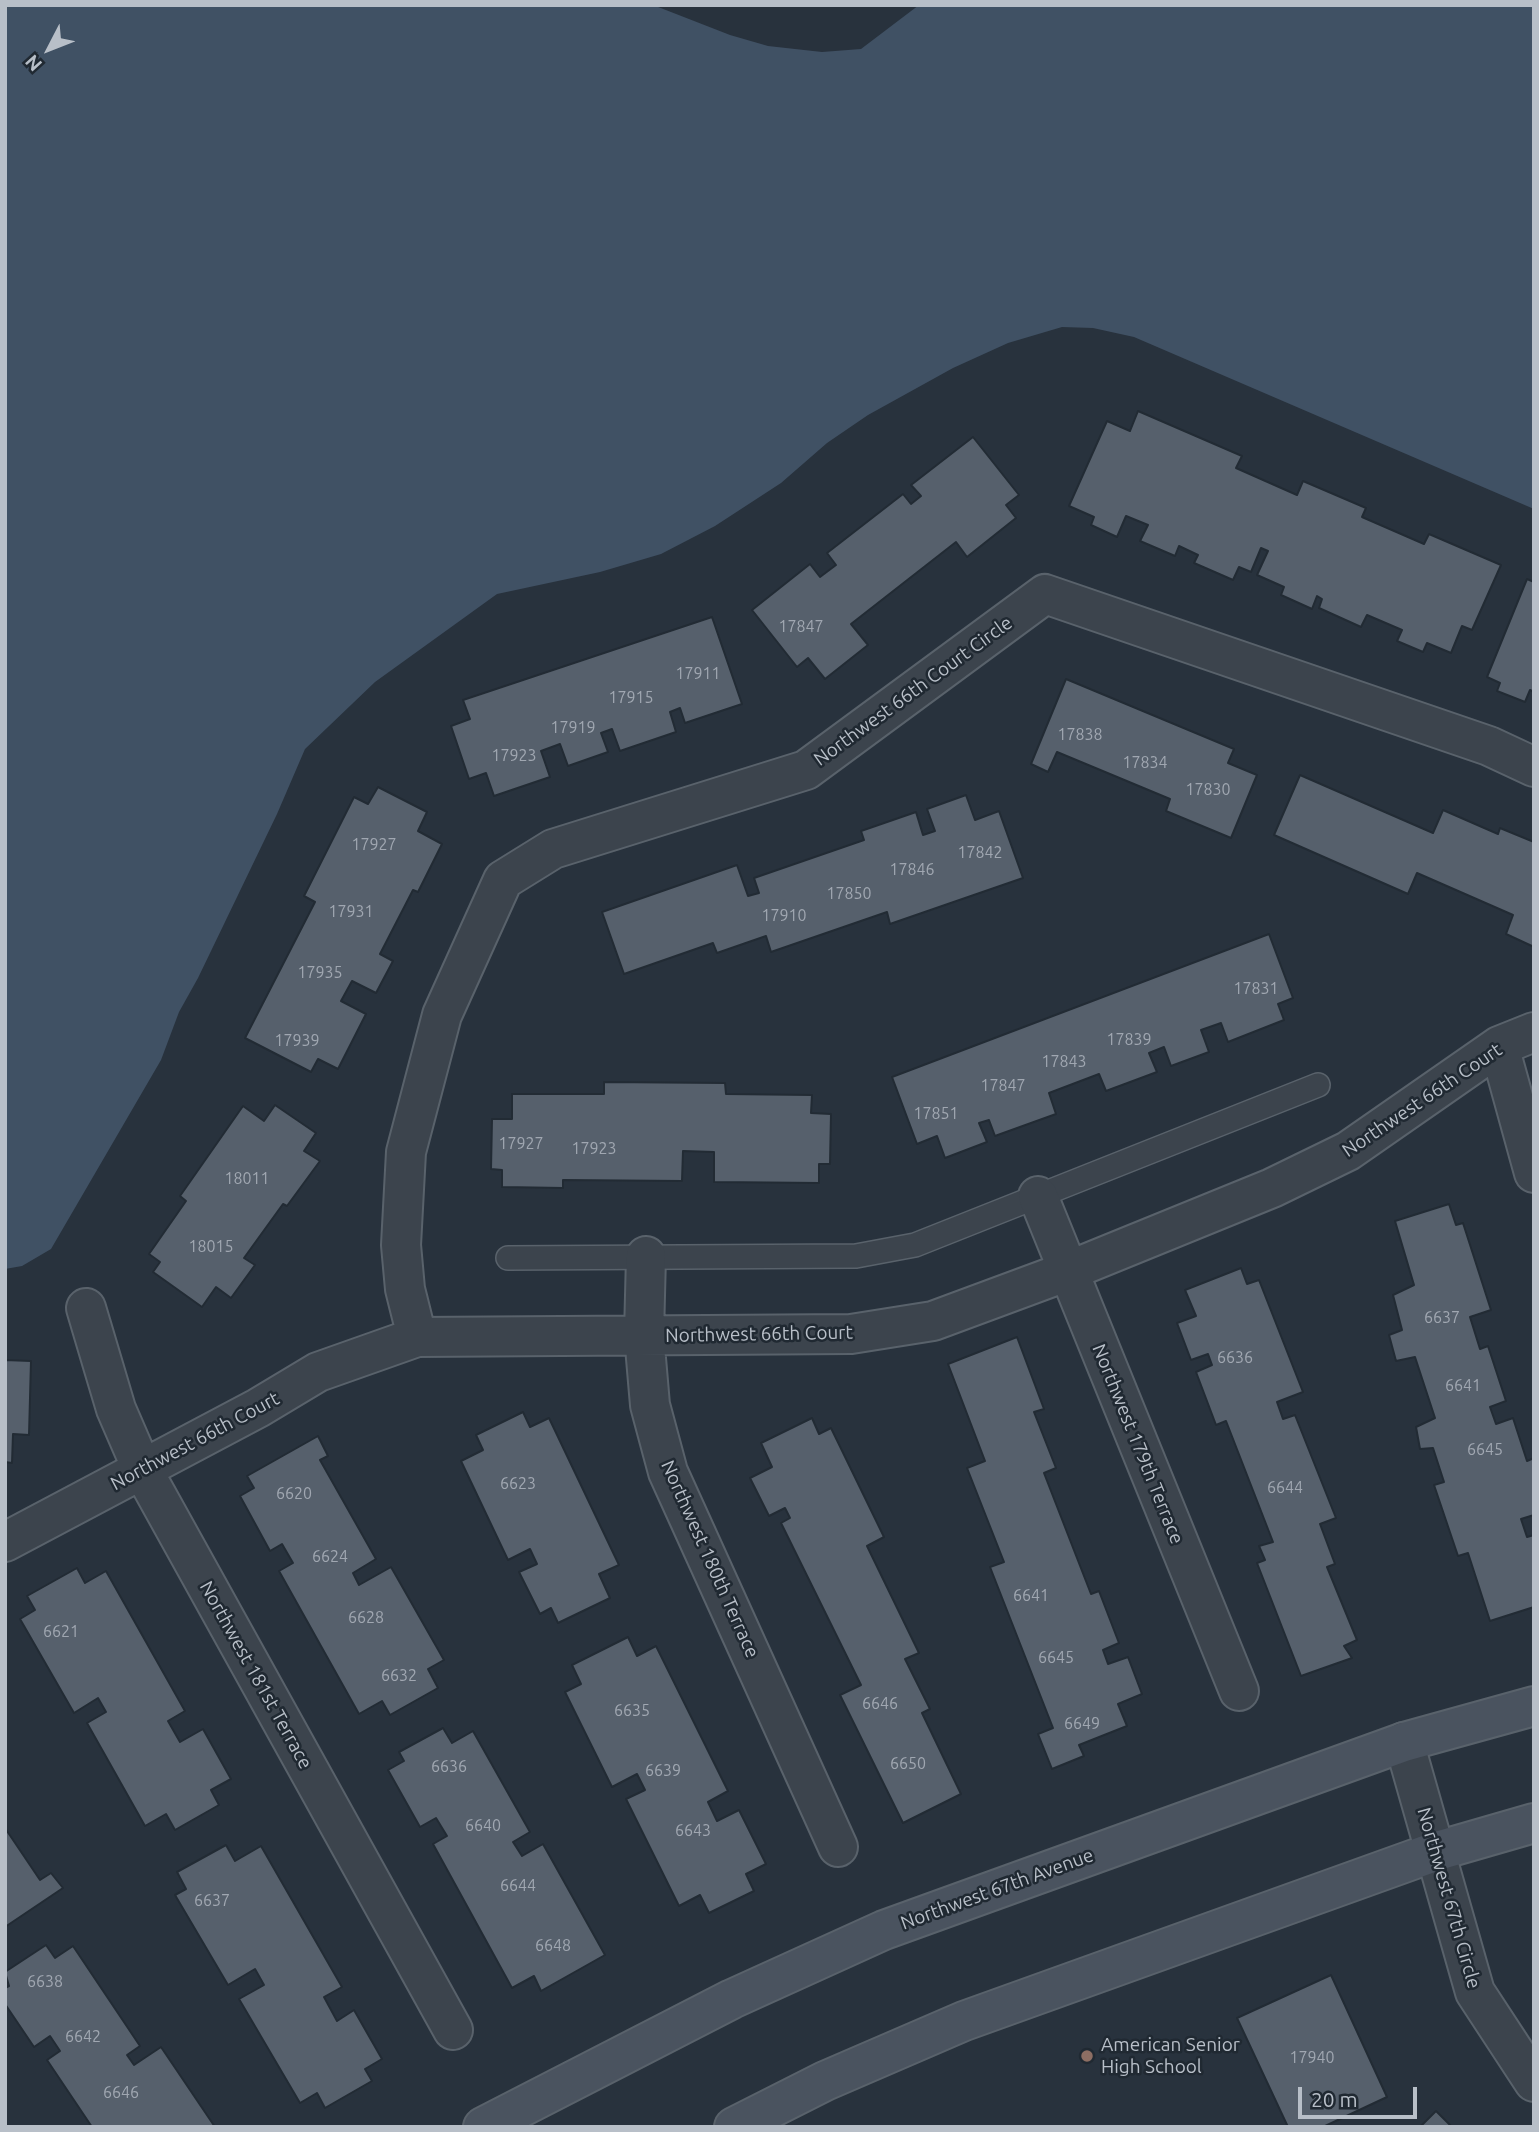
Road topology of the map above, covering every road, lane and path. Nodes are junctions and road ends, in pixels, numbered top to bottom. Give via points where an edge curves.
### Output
1 (1534, 766) edge
2 (1517, 1039) edge
3 (1318, 1085) dead end
4 (1534, 1173) edge
5 (1038, 1196) junction
6 (646, 1256) junction
7 (508, 1258) dead end
8 (1068, 1272) junction
9 (86, 1308) dead end
10 (644, 1335) junction
11 (416, 1337) junction
12 (142, 1469) junction
13 (5, 1542) edge
14 (1238, 1691) dead end
15 (1534, 1706) edge
16 (1404, 1742) junction
17 (1534, 1823) edge
18 (838, 1847) dead end
19 (1437, 1851) junction
20 (453, 2030) dead end
21 (1534, 2082) edge
22 (483, 2127) edge
23 (734, 2127) edge

1 - 11 street, Northwest 66th Court Circle via 1489,746 1045,594 806,770 553,849 503,880 442,1015 406,1152 401,1245 404,1289
2 - 4 street
2 - 8 street, Northwest 66th Court via 1348,1151 1272,1188
3 - 5 lane
5 - 6 lane via 915,1245 856,1256
5 - 8 street, Northwest 179th Terrace
6 - 7 lane
6 - 10 street, Northwest 180th Terrace
8 - 10 street, Northwest 66th Court via 933,1321 851,1335
8 - 14 street, Northwest 179th Terrace
9 - 12 street, Northwest 181st Terrace via 116,1409
10 - 11 street, Northwest 66th Court
10 - 18 street, Northwest 180th Terrace via 650,1405 668,1472
11 - 12 street, Northwest 66th Court via 318,1372
12 - 13 street, Northwest 66th Court
12 - 20 street, Northwest 181st Terrace
15 - 16 main road, Northwest 67th Avenue
16 - 19 street, Northwest 67th Circle
16 - 22 main road, Northwest 67th Avenue via 884,1930 732,1999
17 - 19 main road
19 - 21 street, Northwest 67th Circle via 1475,1992
19 - 23 main road via 964,2021 825,2081

